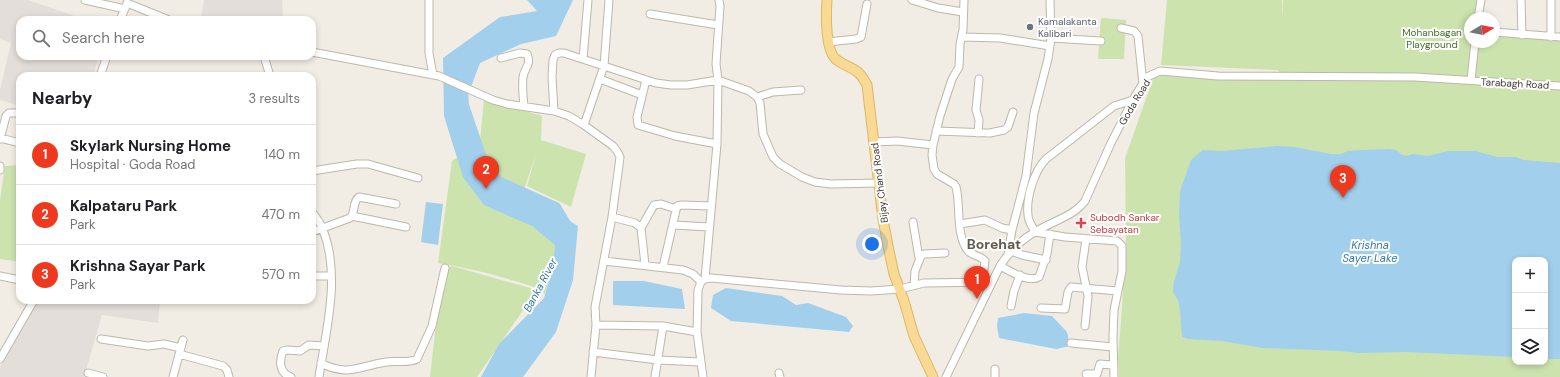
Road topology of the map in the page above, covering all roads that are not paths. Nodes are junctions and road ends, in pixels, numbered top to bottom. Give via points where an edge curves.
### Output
1 (85, 0) edge
2 (429, 0) edge
3 (588, 0) edge
4 (609, 0) edge
5 (719, 0) edge
6 (827, 0) edge
7 (912, 0) edge
8 (964, 0) edge
9 (1050, 0) edge
10 (1481, 0) edge
11 (1521, 0) edge
12 (1551, 0) edge
13 (126, 4) edge
14 (867, 4) dead end
15 (963, 12) junction
16 (1479, 12) edge
17 (650, 14) dead end
18 (122, 16) edge
19 (158, 16) edge
20 (718, 25) junction
21 (1121, 28) dead end
22 (1500, 33) edge
23 (1522, 35) junction
24 (962, 37) junction
25 (1551, 37) junction
26 (1560, 37) edge
27 (1101, 41) dead end
28 (828, 42) junction
29 (1050, 42) junction
30 (1474, 48) edge
31 (316, 53) edge
32 (501, 58) dead end
33 (583, 59) junction
34 (106, 60) edge
35 (265, 60) edge
36 (604, 66) junction
37 (101, 72) edge
38 (269, 72) edge
39 (436, 75) junction
40 (600, 79) junction
41 (980, 79) dead end
42 (646, 80) junction
43 (718, 80) junction
44 (1471, 80) junction
45 (1143, 84) junction
46 (1560, 86) edge
47 (801, 90) dead end
48 (642, 95) junction
49 (757, 97) junction
50 (1133, 100) junction
51 (524, 106) junction
52 (554, 111) junction
53 (1013, 112) dead end
54 (16, 113) edge
55 (584, 125) junction
56 (936, 131) junction
57 (978, 133) junction
58 (0, 139) edge
59 (16, 142) edge
60 (874, 142) junction
61 (718, 144) junction
62 (933, 145) junction
63 (0, 166) edge
64 (0, 170) edge
65 (316, 170) edge
66 (418, 178) dead end
67 (879, 183) junction
68 (396, 204) dead end
69 (711, 206) junction
70 (676, 209) junction
71 (352, 216) junction
72 (612, 217) junction
73 (316, 218) edge
74 (913, 222) dead end
75 (960, 224) junction
76 (674, 225) junction
77 (406, 227) dead end
78 (709, 227) junction
79 (641, 228) junction
80 (323, 229) junction
81 (1012, 230) junction
82 (316, 231) edge
83 (1035, 232) junction
84 (1050, 234) junction
85 (1086, 239) junction
86 (1010, 252) junction
87 (945, 253) dead end
88 (919, 258) junction
89 (1046, 260) junction
90 (604, 261) junction
91 (645, 266) junction
92 (1000, 266) junction
93 (445, 268) dead end
94 (663, 268) junction
95 (1020, 275) junction
96 (0, 276) edge
97 (316, 276) edge
98 (331, 276) junction
99 (16, 279) edge
100 (703, 280) junction
101 (982, 282) junction
102 (992, 282) junction
103 (914, 285) junction
104 (1086, 287) junction
105 (900, 289) junction
106 (1118, 291) junction
107 (32, 304) edge
108 (1011, 306) dead end
109 (1041, 308) dead end
110 (596, 325) junction
111 (663, 326) junction
112 (1085, 326) dead end
113 (697, 332) junction
114 (101, 339) dead end
115 (183, 340) dead end
116 (1071, 343) dead end
117 (324, 346) junction
118 (1113, 347) junction
119 (180, 351) junction
120 (593, 352) junction
121 (0, 359) edge
122 (658, 360) junction
123 (700, 362) junction
124 (321, 363) junction
125 (1112, 365) junction
126 (88, 373) dead end
127 (1086, 374) dead end
128 (102, 377) edge
129 (174, 377) edge
130 (229, 377) edge
131 (291, 377) edge
132 (319, 377) edge
133 (591, 377) edge
134 (655, 377) edge
135 (702, 377) edge
136 (933, 377) edge
137 (946, 377) edge
138 (1114, 377) edge

1 - 13 street
2 - 39 street via 429,53
3 - 33 street
4 - 36 street
5 - 20 street
6 - 28 main road, Bijay Chand Road
7 - 15 street
8 - 15 street
9 - 29 street
10 - 16 street
11 - 23 street
12 - 25 street
13 - 18 street
13 - 19 street
14 - 28 street via 861,36 856,39
15 - 24 street
17 - 20 street
20 - 43 street
21 - 45 street via 1134,31 1138,36
22 - 23 street
23 - 25 street
24 - 29 street
24 - 56 street via 958,70 949,88
25 - 26 street
27 - 29 street
28 - 60 main road, Bijay Chand Road via 831,54 836,60 856,69 867,85
29 - 81 street via 1034,113 1024,182
30 - 44 street
31 - 39 street
32 - 51 street via 520,53 528,56 528,65 523,77
33 - 36 street
33 - 52 street via 564,53 555,55 552,77
34 - 37 street
35 - 38 street
36 - 40 street
36 - 42 street
39 - 51 street via 478,94 507,104
40 - 48 street
40 - 55 street
41 - 57 street via 976,106
42 - 43 street via 687,85
42 - 48 street
43 - 49 street via 749,91
43 - 61 street
44 - 45 street, Goda Road via 1218,76 1160,71 1147,77
44 - 46 street, Tarabagh Road
45 - 50 street, Goda Road
47 - 49 street via 773,92
48 - 61 street via 637,122 641,127
49 - 67 street via 760,103 762,134 773,157 780,164 815,182
50 - 83 street, Goda Road via 1085,201 1079,208
50 - 83 street via 1108,110 1040,166 1028,206 1030,222
51 - 52 street
52 - 55 street
53 - 57 street via 1008,127 1004,130
54 - 58 street via 9,113 6,116
55 - 72 street via 613,146 620,157
56 - 57 street
56 - 62 street
58 - 59 street
60 - 62 street via 897,141
60 - 67 main road, Bijay Chand Road
61 - 69 street
62 - 75 street via 934,169 956,187
63 - 64 street
65 - 66 street via 368,164
67 - 105 main road, Bijay Chand Road via 888,246
68 - 71 street via 359,197 356,199
69 - 70 street via 679,205
69 - 78 street
70 - 76 street
70 - 79 street via 661,204 654,205
71 - 77 street
71 - 80 street
72 - 79 street via 635,223
72 - 90 street
73 - 80 street
74 - 88 street
75 - 81 street via 985,220
75 - 101 street via 964,244 970,253 985,261
76 - 78 street
76 - 94 street
78 - 100 street
79 - 91 street
80 - 82 street
80 - 98 street via 328,246
81 - 86 street
83 - 84 street
83 - 86 street, Goda Road
84 - 85 street
84 - 89 street
85 - 104 street via 1082,267
85 - 106 street via 1117,241 1122,246 1122,271
86 - 89 street
86 - 92 street, Goda Road
87 - 88 street via 924,254
88 - 103 street
89 - 95 street via 1037,278
90 - 91 street
90 - 110 street via 595,306
91 - 94 street
92 - 95 street
92 - 102 street, Goda Road
93 - 124 street via 432,326 417,359 410,362 386,362 352,372 339,372
94 - 100 street via 683,270
95 - 108 street
96 - 99 street
97 - 98 street
98 - 117 street via 331,297
100 - 105 street via 711,278 841,290
100 - 113 street via 698,290
101 - 102 street
101 - 103 street
102 - 137 street, Goda Road
103 - 105 street
104 - 106 street
104 - 109 street via 1069,289 1063,310
104 - 112 street via 1088,296
105 - 136 main road, Bijay Chand Road via 914,336
106 - 118 street via 1114,310
107 - 121 street
110 - 111 street
110 - 120 street
111 - 113 street
111 - 122 street
113 - 123 street
114 - 119 street via 148,346 164,344
115 - 119 street
116 - 118 street
117 - 124 street
117 - 131 street via 309,345 300,351 283,351 281,368 285,375
118 - 125 street
119 - 129 street
119 - 130 street via 223,366
120 - 122 street
120 - 133 street
122 - 123 street
122 - 134 street
123 - 135 street
124 - 132 street
125 - 127 street via 1100,364 1097,374
125 - 138 street
126 - 128 street

